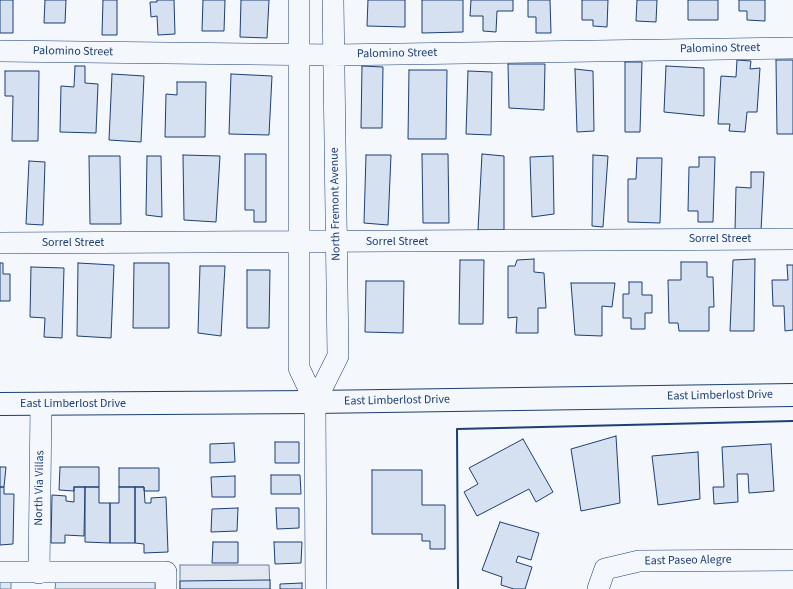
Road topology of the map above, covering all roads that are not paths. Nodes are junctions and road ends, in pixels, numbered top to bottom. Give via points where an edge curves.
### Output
1 (299, 0) edge
2 (333, 0) edge
3 (793, 48) edge
4 (0, 51) edge
5 (300, 54) junction
6 (334, 55) junction
7 (793, 239) edge
8 (299, 242) junction
9 (336, 242) junction
10 (0, 243) edge
11 (793, 395) edge
12 (315, 402) junction
13 (0, 404) edge
14 (41, 404) junction
15 (793, 560) edge
16 (0, 572) edge
17 (39, 573) junction
18 (166, 589) edge
19 (316, 589) edge
20 (598, 589) edge

1 - 5 street, North Fremont Avenue
2 - 6 street, North Fremont Avenue
3 - 6 street, Palomino Street
4 - 5 street, Palomino Street
5 - 6 street, Palomino Street
5 - 8 street, North Fremont Avenue
6 - 9 street, North Fremont Avenue
7 - 9 street, Sorrel Street
8 - 9 street, Sorrel Street
8 - 10 street, Sorrel Street
8 - 12 street, North Fremont Avenue via 299,368
9 - 12 street, North Fremont Avenue via 338,356
11 - 12 street, East Limberlost Drive
12 - 14 street, East Limberlost Drive
12 - 19 street, North Fremont Avenue
13 - 14 street, East Limberlost Drive
14 - 17 street, North Via Villas
15 - 20 street, East Paseo Alegre via 639,562 605,569
16 - 17 street
17 - 18 street via 166,572

